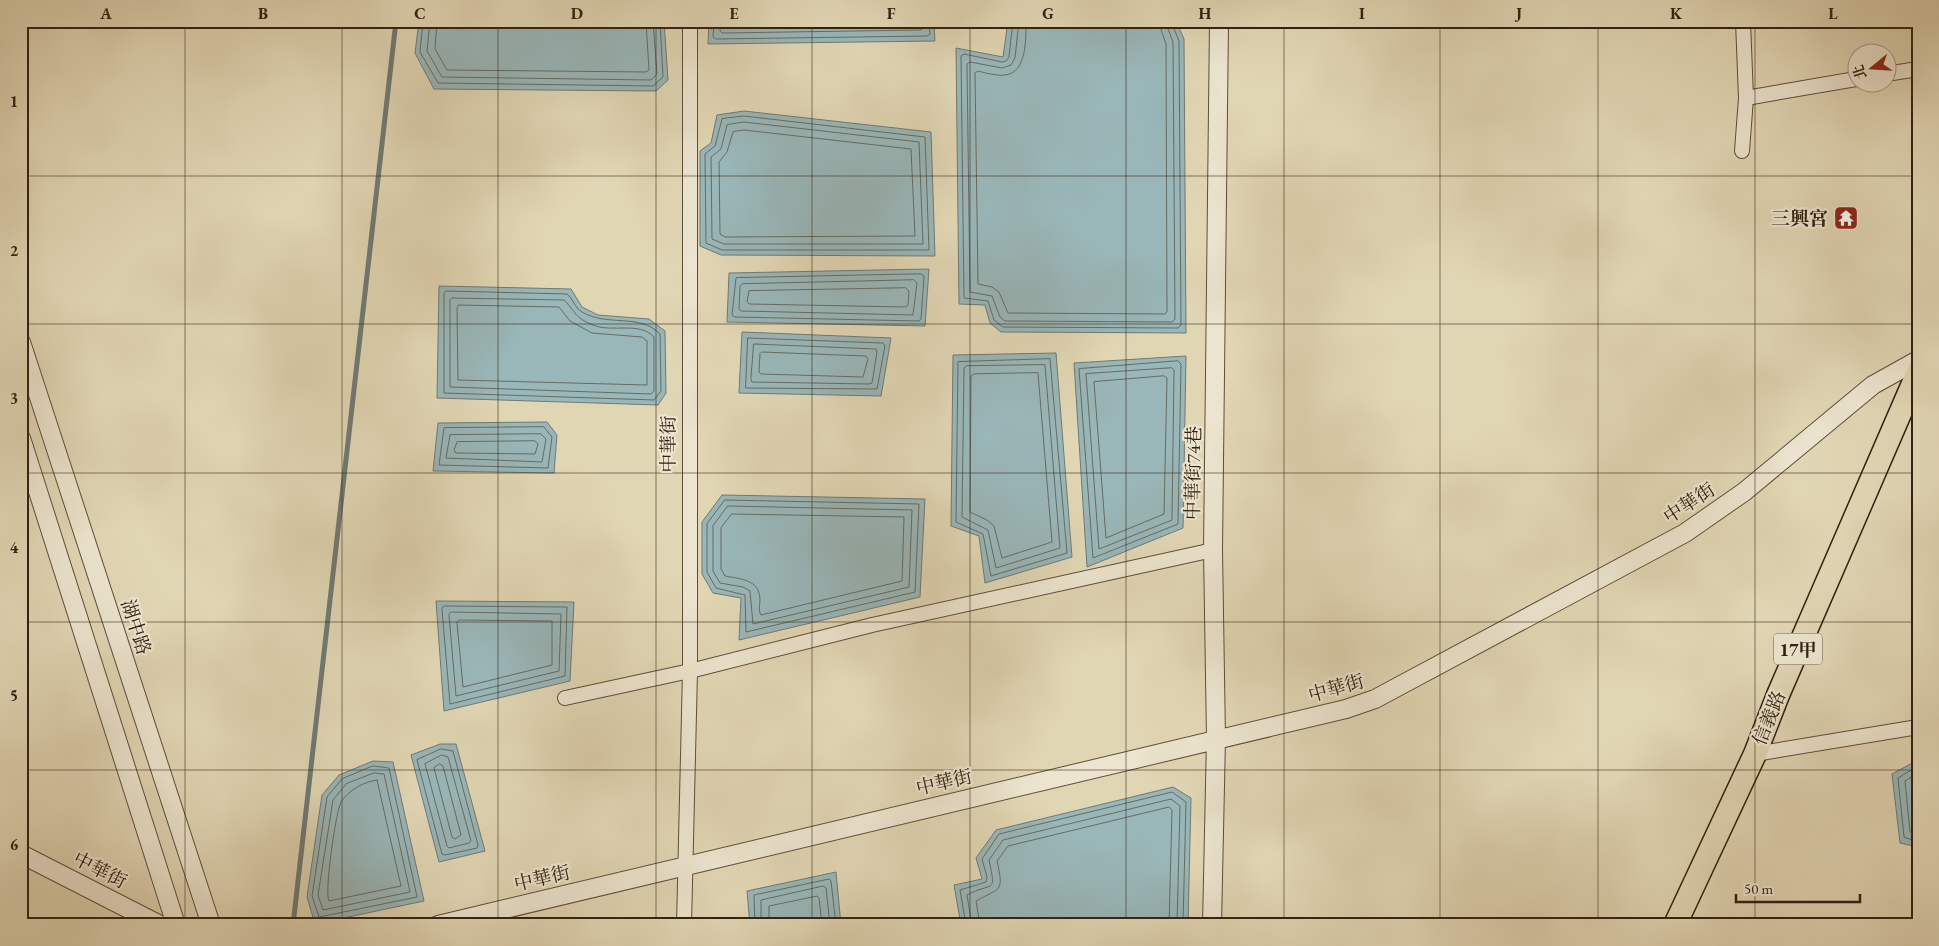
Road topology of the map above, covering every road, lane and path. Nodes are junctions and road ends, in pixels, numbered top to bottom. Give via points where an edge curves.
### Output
1 (690, 21) edge
2 (1219, 21) edge
3 (1743, 21) edge
4 (1918, 69) edge
5 (1896, 72) edge
6 (1846, 81) edge
7 (1746, 98) junction
8 (1742, 151) dead end
9 (21, 342) edge
10 (1918, 360) edge
11 (1918, 372) edge
12 (21, 438) edge
13 (1213, 550) junction
14 (690, 671) junction
15 (565, 698) dead end
16 (1918, 727) edge
17 (1216, 739) junction
18 (1755, 754) junction
19 (21, 854) edge
20 (685, 866) junction
21 (160, 925) edge
22 (176, 925) edge
23 (211, 925) edge
24 (438, 925) edge
25 (684, 925) edge
26 (1212, 925) edge
27 (1675, 925) edge

1 - 14 street, 中華街
2 - 13 street, 中華街74巷
3 - 7 street
4 - 5 street
6 - 7 street
7 - 8 street
9 - 23 street, 湖中路
10 - 17 street, 中華街 via 1873,385 1744,492 1685,533 1638,559 1376,699
11 - 18 main road, 信義路 / 17甲
12 - 22 street
13 - 14 street via 872,625
13 - 17 street, 中華街74巷
14 - 15 street
14 - 20 street, 中華街
16 - 18 street
17 - 20 street, 中華街
17 - 26 street, 中華街74巷
18 - 27 main road, 信義路 / 17甲
19 - 21 street, 中華街
20 - 24 street, 中華街
20 - 25 street, 中華街

